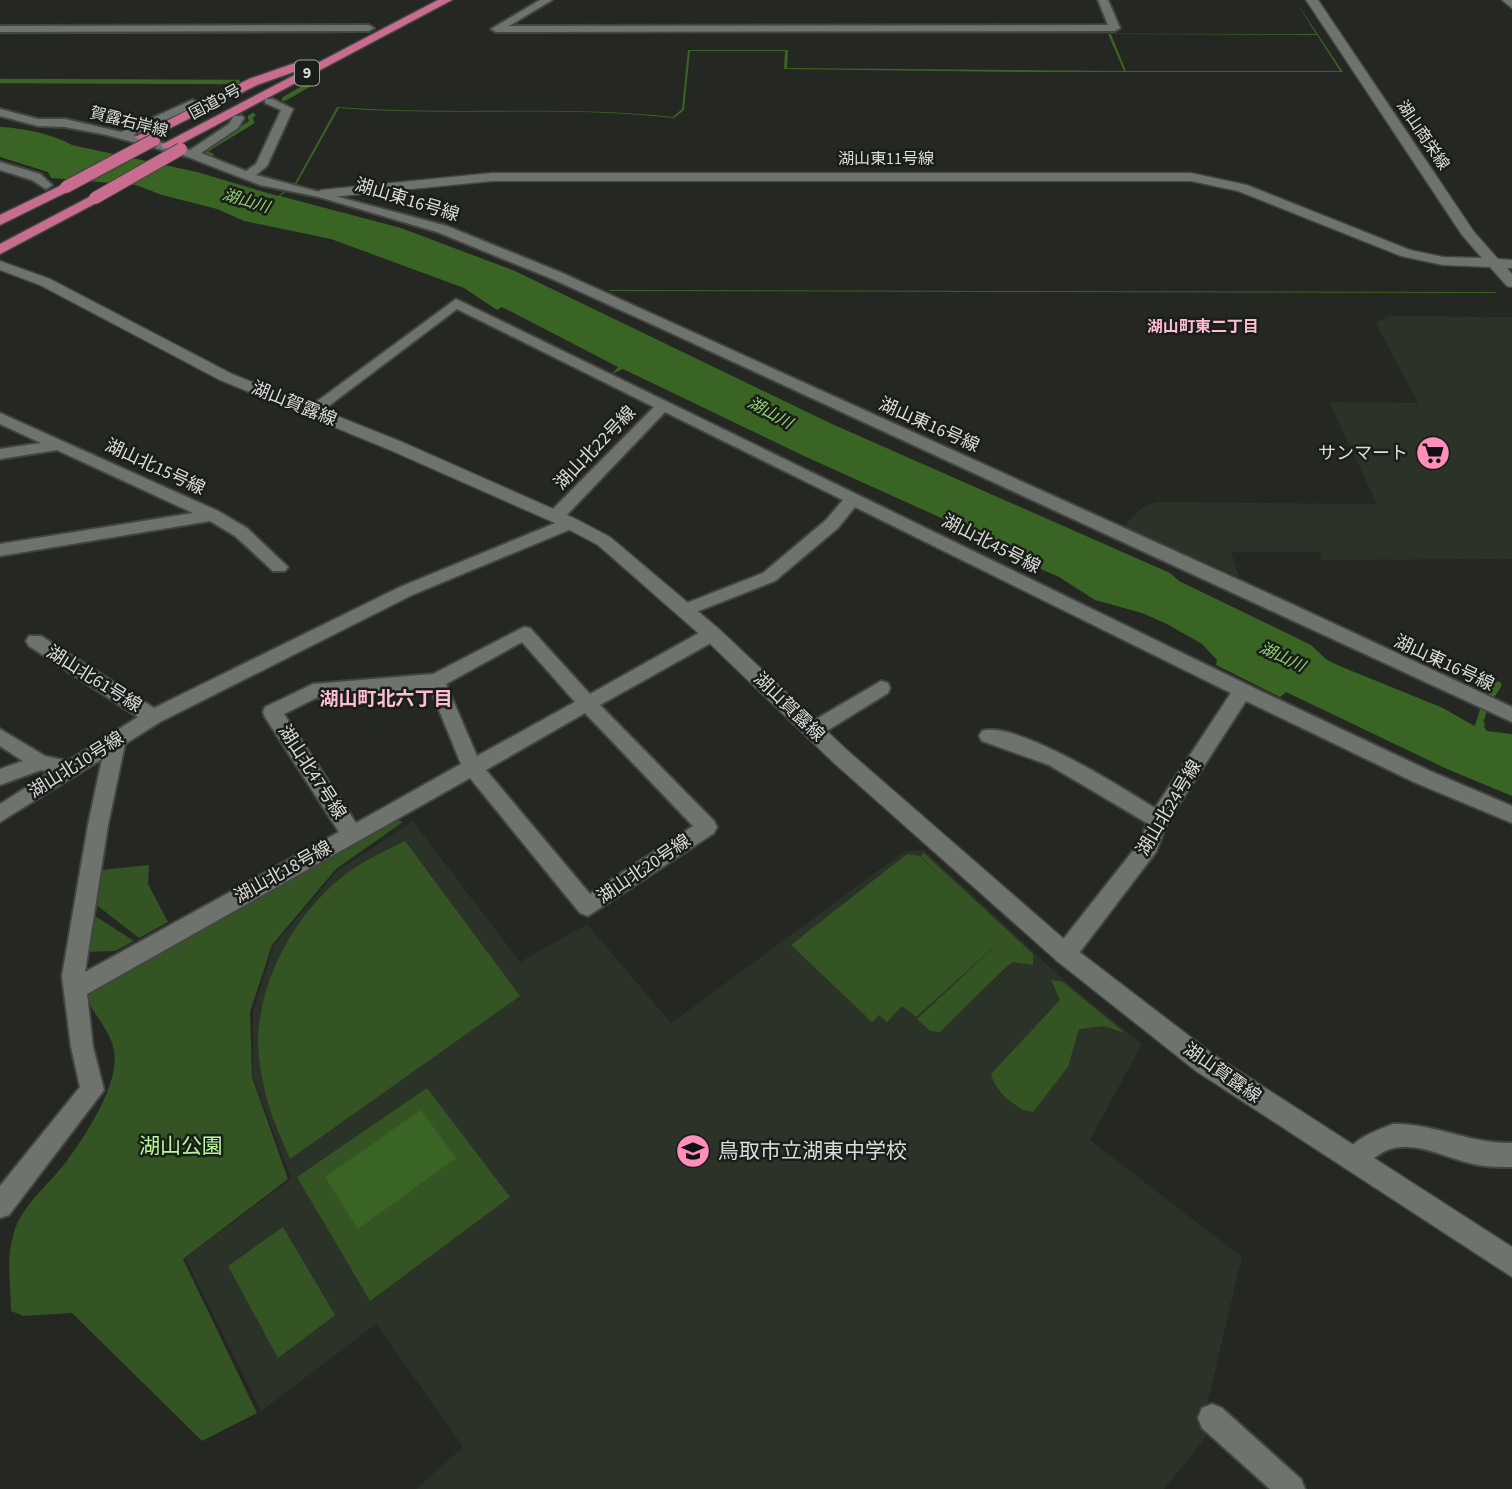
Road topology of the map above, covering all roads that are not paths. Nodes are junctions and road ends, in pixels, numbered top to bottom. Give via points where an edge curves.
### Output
1 (424, 0) edge
2 (446, 0) edge
3 (547, 0) edge
4 (1103, 0) edge
5 (1312, 0) edge
6 (1508, 0) edge
7 (1512, 5) edge
8 (369, 28) junction
9 (0, 29) edge
10 (301, 65) junction
11 (315, 69) junction
12 (269, 101) junction
13 (204, 106) junction
14 (0, 112) edge
15 (122, 136) junction
16 (147, 139) junction
17 (180, 150) junction
18 (0, 166) edge
19 (248, 175) junction
20 (55, 184) junction
21 (321, 194) junction
22 (89, 195) junction
23 (0, 209) edge
24 (0, 221) edge
25 (0, 236) edge
26 (0, 250) edge
27 (1493, 264) junction
28 (1512, 264) edge
29 (0, 265) edge
30 (1512, 283) edge
31 (456, 303) joint
32 (414, 334) joint
33 (663, 406) junction
34 (313, 411) junction
35 (0, 418) edge
36 (59, 445) junction
37 (0, 454) edge
38 (852, 500) junction
39 (212, 515) junction
40 (563, 520) junction
41 (0, 550) edge
42 (279, 567) dead end
43 (685, 610) junction
44 (712, 634) junction
45 (35, 641) dead end
46 (436, 681) junction
47 (881, 688) dead end
48 (1243, 691) junction
49 (587, 703) junction
50 (1512, 715) edge
51 (153, 717) junction
52 (813, 730) junction
53 (0, 736) edge
54 (989, 736) dead end
55 (116, 741) junction
56 (40, 762) junction
57 (472, 767) junction
58 (69, 769) junction
59 (0, 777) edge
60 (0, 814) edge
61 (1512, 815) edge
62 (1158, 820) junction
63 (352, 834) junction
64 (1065, 954) junction
65 (75, 989) junction
66 (1512, 1155) edge
67 (1354, 1160) junction
68 (0, 1206) edge
69 (1512, 1263) edge
70 (1212, 1418) dead end
71 (1291, 1489) edge

1 - 8 highway, 国道9号 / 9
2 - 11 highway, 国道9号 / 9
3 - 4 street via 496,29 1115,28
5 - 27 street, 湖山商栄線 via 1469,236
6 - 7 street
8 - 9 street
8 - 10 highway, 国道9号 / 9
10 - 13 highway, 9
10 - 16 highway, 国道9号 / 9
11 - 12 highway, 9
11 - 17 highway, 国道9号 / 9
12 - 17 highway, 9
12 - 19 street via 287,109 261,166
13 - 15 street via 192,103
13 - 16 highway, 9
14 - 15 street, 賀露右岸線
15 - 17 street, 賀露右岸線
16 - 20 highway, 国道9号 / 9, bridge
17 - 19 street, 賀露右岸線
17 - 22 highway, 9, bridge
18 - 20 street
19 - 21 street, 湖山東11号線
20 - 23 highway, 9
20 - 24 highway, 国道9号 / 9
21 - 27 street, 湖山東11号線 via 492,177 1191,177 1242,188 1406,253
21 - 50 street, 湖山東16号線 via 442,229 555,275
22 - 25 highway, 9
22 - 26 highway, 9
27 - 28 street, 湖山東11号線
27 - 30 street, 湖山商栄線
29 - 34 street, 湖山賀露線 via 61,290 226,377
31 - 32 street
31 - 33 street, 湖山北45号線
32 - 34 street
33 - 38 street, 湖山北45号線
33 - 40 street, 湖山北22号線
34 - 40 street, 湖山賀露線
35 - 36 street, 湖山北15号線
36 - 37 street
36 - 39 street, 湖山北15号線
38 - 43 street via 832,524 769,577
38 - 48 street, 湖山北45号線
39 - 41 street, 湖山北15号線
39 - 42 street via 241,532
40 - 43 street, 湖山賀露線 via 604,541
40 - 51 street, 湖山北10号線 via 372,607
43 - 44 street, 湖山賀露線
44 - 49 street, 湖山北18号線
44 - 52 street, 湖山賀露線
45 - 51 street, 湖山北61号線
46 - 49 street via 524,633
46 - 57 street
46 - 63 street, 湖山北47号線 via 313,691 272,712
47 - 52 street
48 - 61 street, 湖山北45号線
48 - 62 street, 湖山北24号線
49 - 57 street, 湖山北18号線
49 - 57 street, 湖山北20号線 via 707,827 588,907
51 - 55 street, 湖山北10号線
52 - 64 street, 湖山賀露線
53 - 56 street
54 - 62 street via 1015,742 1085,775
55 - 58 street, 湖山北10号線
55 - 65 street via 75,962
56 - 58 street
56 - 59 street
57 - 63 street, 湖山北18号線
58 - 60 street, 湖山北10号線
62 - 64 street, 湖山北24号線 via 1149,846
63 - 65 street, 湖山北18号線
64 - 67 street, 湖山賀露線 via 1205,1063
65 - 68 street via 92,1090
66 - 67 street via 1468,1152 1415,1134 1398,1134 1365,1148
67 - 69 street, 湖山賀露線
70 - 71 street

